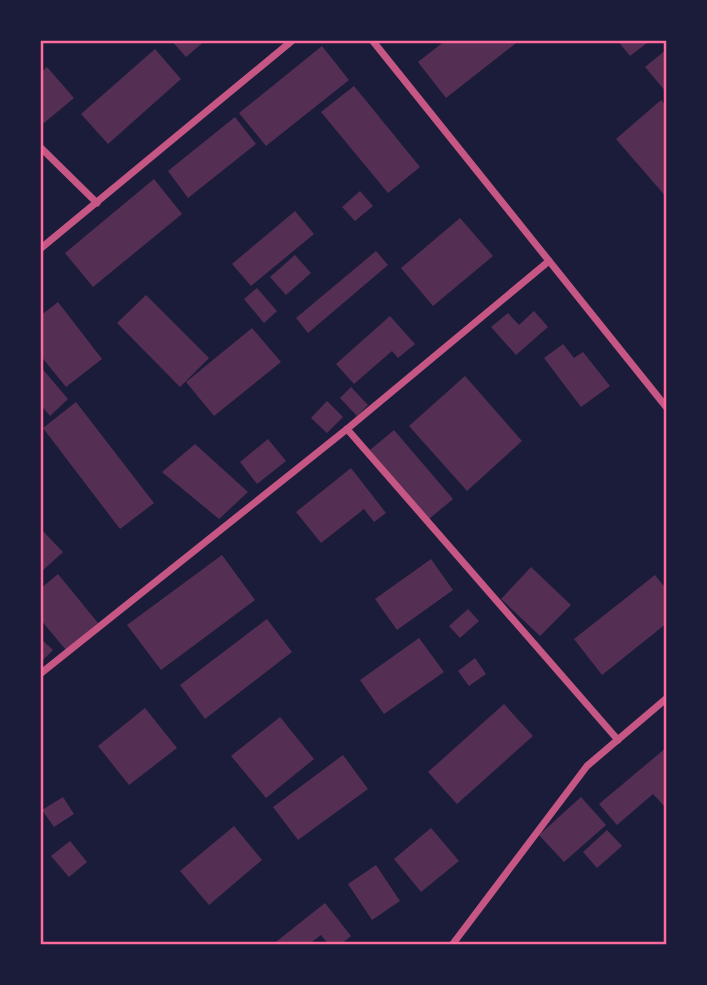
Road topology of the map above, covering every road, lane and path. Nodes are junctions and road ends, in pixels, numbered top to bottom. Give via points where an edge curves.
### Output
1 (293, 40) edge
2 (372, 40) edge
3 (40, 147) edge
4 (97, 203) junction
5 (40, 250) edge
6 (549, 261) junction
7 (667, 408) edge
8 (347, 429) junction
9 (40, 674) edge
10 (667, 698) edge
11 (618, 740) junction
12 (452, 945) edge

1 - 4 street
2 - 6 street
3 - 4 street
4 - 5 street
6 - 7 street
6 - 8 street
8 - 9 street
8 - 11 street
10 - 11 street
11 - 12 street via 587,766

